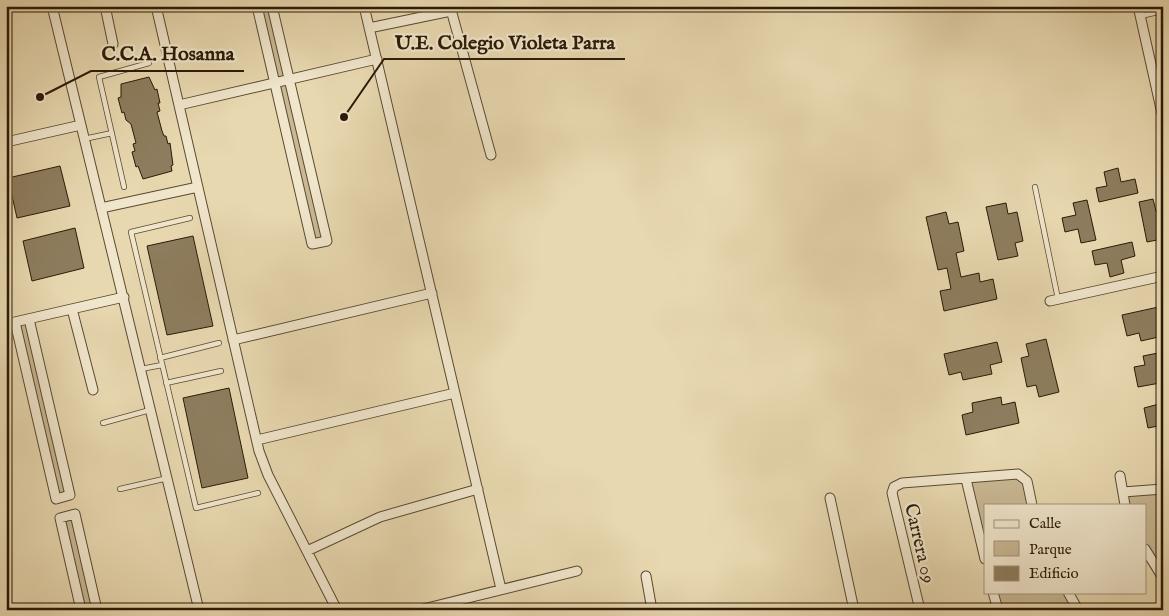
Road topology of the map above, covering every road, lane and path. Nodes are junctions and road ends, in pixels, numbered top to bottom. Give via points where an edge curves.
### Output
1 (52, 6) edge
2 (105, 6) edge
3 (156, 6) edge
4 (257, 6) edge
5 (272, 6) edge
6 (364, 6) edge
7 (451, 8) edge
8 (1139, 11) edge
9 (1163, 11) edge
10 (369, 28) junction
11 (113, 44) dead end
12 (376, 59) junction
13 (149, 63) dead end
14 (289, 79) junction
15 (274, 82) junction
16 (179, 104) junction
17 (1163, 118) edge
18 (81, 124) junction
19 (112, 133) junction
20 (84, 139) junction
21 (6, 142) edge
22 (491, 155) dead end
23 (124, 187) dead end
24 (198, 188) junction
25 (1035, 188) dead end
26 (101, 208) junction
27 (190, 218) dead end
28 (1163, 276) edge
29 (432, 293) junction
30 (124, 297) junction
31 (1054, 300) joint
32 (72, 309) junction
33 (29, 319) junction
34 (10, 323) edge
35 (233, 340) junction
36 (219, 343) dead end
37 (160, 358) junction
38 (162, 365) junction
39 (141, 369) junction
40 (221, 371) dead end
41 (166, 383) junction
42 (92, 390) dead end
43 (455, 393) junction
44 (151, 410) junction
45 (103, 423) dead end
46 (257, 440) junction
47 (1120, 476) dead end
48 (168, 478) junction
49 (966, 478) junction
50 (120, 489) dead end
51 (478, 489) junction
52 (1163, 489) edge
53 (1123, 492) junction
54 (258, 493) dead end
55 (830, 498) dead end
56 (1032, 504) edge
57 (1125, 504) edge
58 (307, 551) junction
59 (1146, 551) edge
60 (984, 555) edge
61 (577, 571) dead end
62 (646, 576) dead end
63 (1163, 578) edge
64 (501, 589) junction
65 (994, 594) edge
66 (1069, 594) edge
67 (82, 610) edge
68 (97, 610) edge
69 (199, 610) edge
70 (337, 610) edge
71 (419, 610) edge
72 (652, 610) edge
73 (854, 610) edge
74 (920, 610) edge
75 (998, 610) edge
76 (1078, 610) edge

1 - 18 street
2 - 11 street
3 - 16 street
4 - 15 street
5 - 14 street
6 - 10 street
7 - 10 street
7 - 22 street
8 - 9 lane
8 - 17 street
10 - 12 street
12 - 14 street
12 - 29 street
13 - 19 lane via 99,76
14 - 15 street
14 - 15 street via 327,241 312,244
15 - 16 street
16 - 24 street
18 - 20 street
18 - 21 street
19 - 20 lane
19 - 23 lane
20 - 26 street
24 - 26 street
24 - 35 street
25 - 31 lane
26 - 30 street
27 - 37 lane via 131,232
28 - 31 street
29 - 35 street
29 - 43 street
30 - 32 street
30 - 39 street
32 - 33 street
32 - 42 street
33 - 34 street
33 - 34 street via 70,495 56,499
35 - 46 street
36 - 37 lane
37 - 38 lane
38 - 39 lane
38 - 41 lane
39 - 44 street
40 - 41 lane
41 - 54 lane via 196,508
43 - 46 street
43 - 51 street
44 - 45 lane
44 - 48 street
46 - 58 street via 268,475
47 - 53 street
48 - 50 lane
48 - 69 street
49 - 56 street via 1018,474 1027,481
49 - 60 street
49 - 74 street, Carrera 09 via 897,485 892,493
51 - 58 street via 380,517
51 - 64 street
52 - 53 street
53 - 57 street
55 - 73 street
58 - 70 street
59 - 63 street
61 - 64 street
62 - 72 street
64 - 71 street
65 - 75 street
66 - 76 street
67 - 68 street via 60,518 75,514

